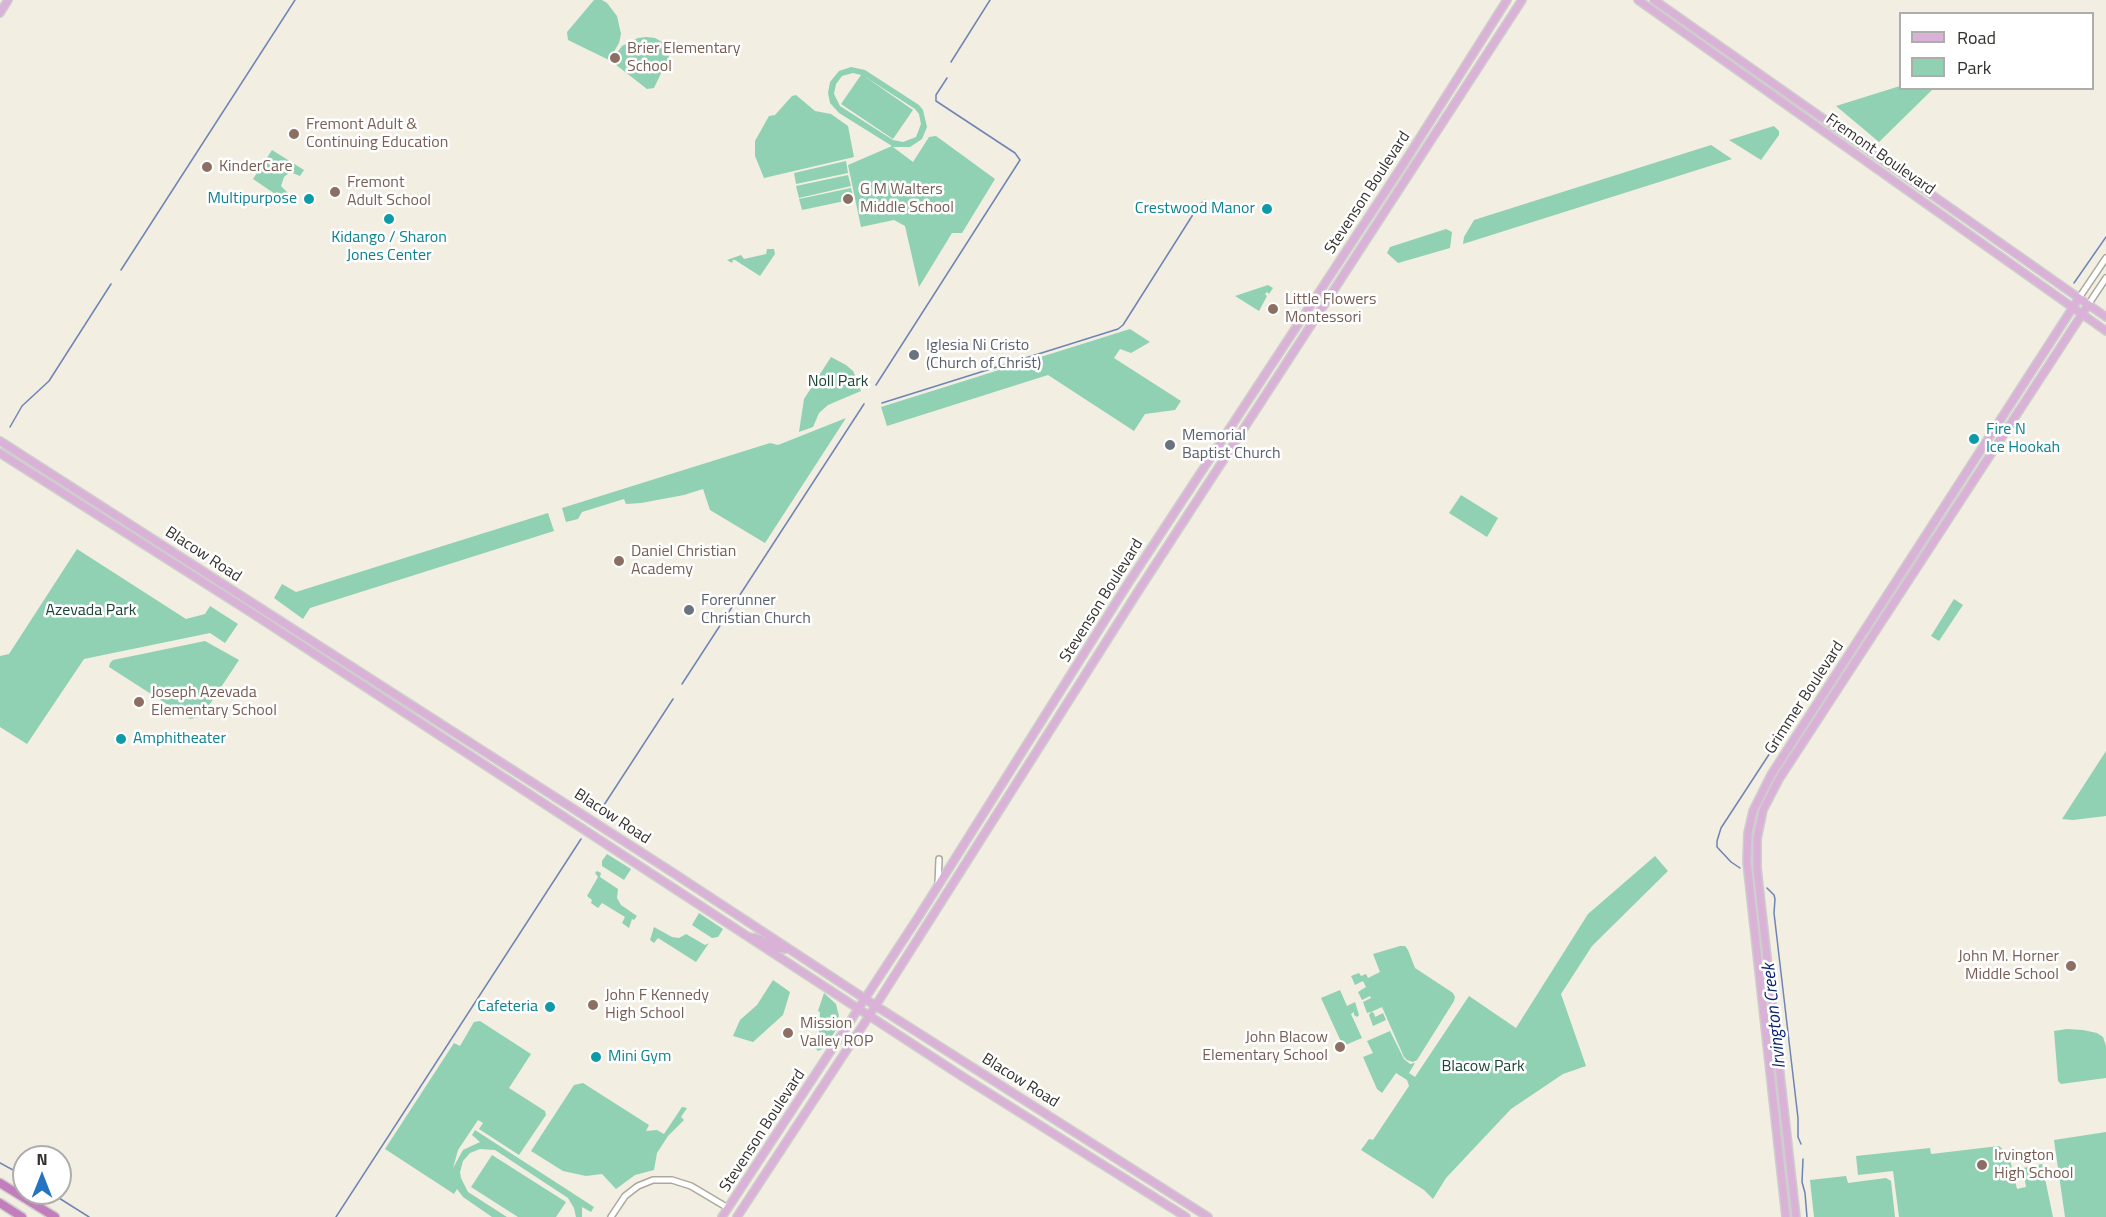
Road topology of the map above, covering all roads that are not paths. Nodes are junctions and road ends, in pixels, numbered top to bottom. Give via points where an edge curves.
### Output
1 (8, 0) edge
2 (1508, 0) edge
3 (1522, 0) edge
4 (1638, 0) edge
5 (1654, 0) edge
6 (0, 13) edge
7 (1726, 50) junction
8 (1721, 57) junction
9 (2106, 258) edge
10 (2106, 278) edge
11 (2079, 298) junction
12 (2088, 305) junction
13 (2073, 307) junction
14 (2082, 314) junction
15 (2106, 318) edge
16 (2106, 331) edge
17 (0, 441) edge
18 (0, 453) edge
19 (939, 859) dead end
20 (938, 884) junction
21 (745, 936) junction
22 (789, 949) junction
23 (865, 999) junction
24 (876, 1006) junction
25 (858, 1009) junction
26 (869, 1016) junction
27 (0, 1183) edge
28 (0, 1203) edge
29 (728, 1208) junction
30 (22, 1217) edge
31 (55, 1217) edge
32 (611, 1217) edge
33 (722, 1217) edge
34 (736, 1217) edge
35 (1186, 1217) edge
36 (1208, 1217) edge
37 (1786, 1217) edge
38 (1797, 1217) edge

1 - 6 main road
2 - 20 main road, Stevenson Boulevard via 1127,585
3 - 24 main road, Stevenson Boulevard via 1147,578
4 - 8 main road, Fremont Boulevard
5 - 7 main road, Fremont Boulevard
7 - 8 main road
7 - 11 main road, Fremont Boulevard
8 - 13 main road, Fremont Boulevard
9 - 11 street, Grimmer Boulevard
10 - 12 street, Grimmer Boulevard
11 - 12 main road, Fremont Boulevard
11 - 13 main road, Grimmer Boulevard
12 - 14 main road, Grimmer Boulevard
12 - 15 main road, Fremont Boulevard
13 - 14 main road, Fremont Boulevard
13 - 37 main road, Grimmer Boulevard via 1771,775 1753,811 1747,862
14 - 16 main road, Fremont Boulevard
14 - 38 main road, Grimmer Boulevard via 1779,779 1761,816 1757,868
17 - 22 main road, Blacow Road
18 - 21 main road, Blacow Road
19 - 20 street
20 - 23 main road, Stevenson Boulevard
21 - 22 main road
21 - 25 main road, Blacow Road
22 - 23 main road, Blacow Road
23 - 24 main road, Blacow Road
23 - 25 main road, Stevenson Boulevard
24 - 26 main road, Stevenson Boulevard
24 - 36 main road, Blacow Road
25 - 26 main road, Blacow Road
25 - 29 main road, Stevenson Boulevard
26 - 34 main road, Stevenson Boulevard
26 - 35 main road, Blacow Road
27 - 31 highway
28 - 30 highway
29 - 32 street via 692,1186 653,1180 625,1196
29 - 33 main road, Stevenson Boulevard

